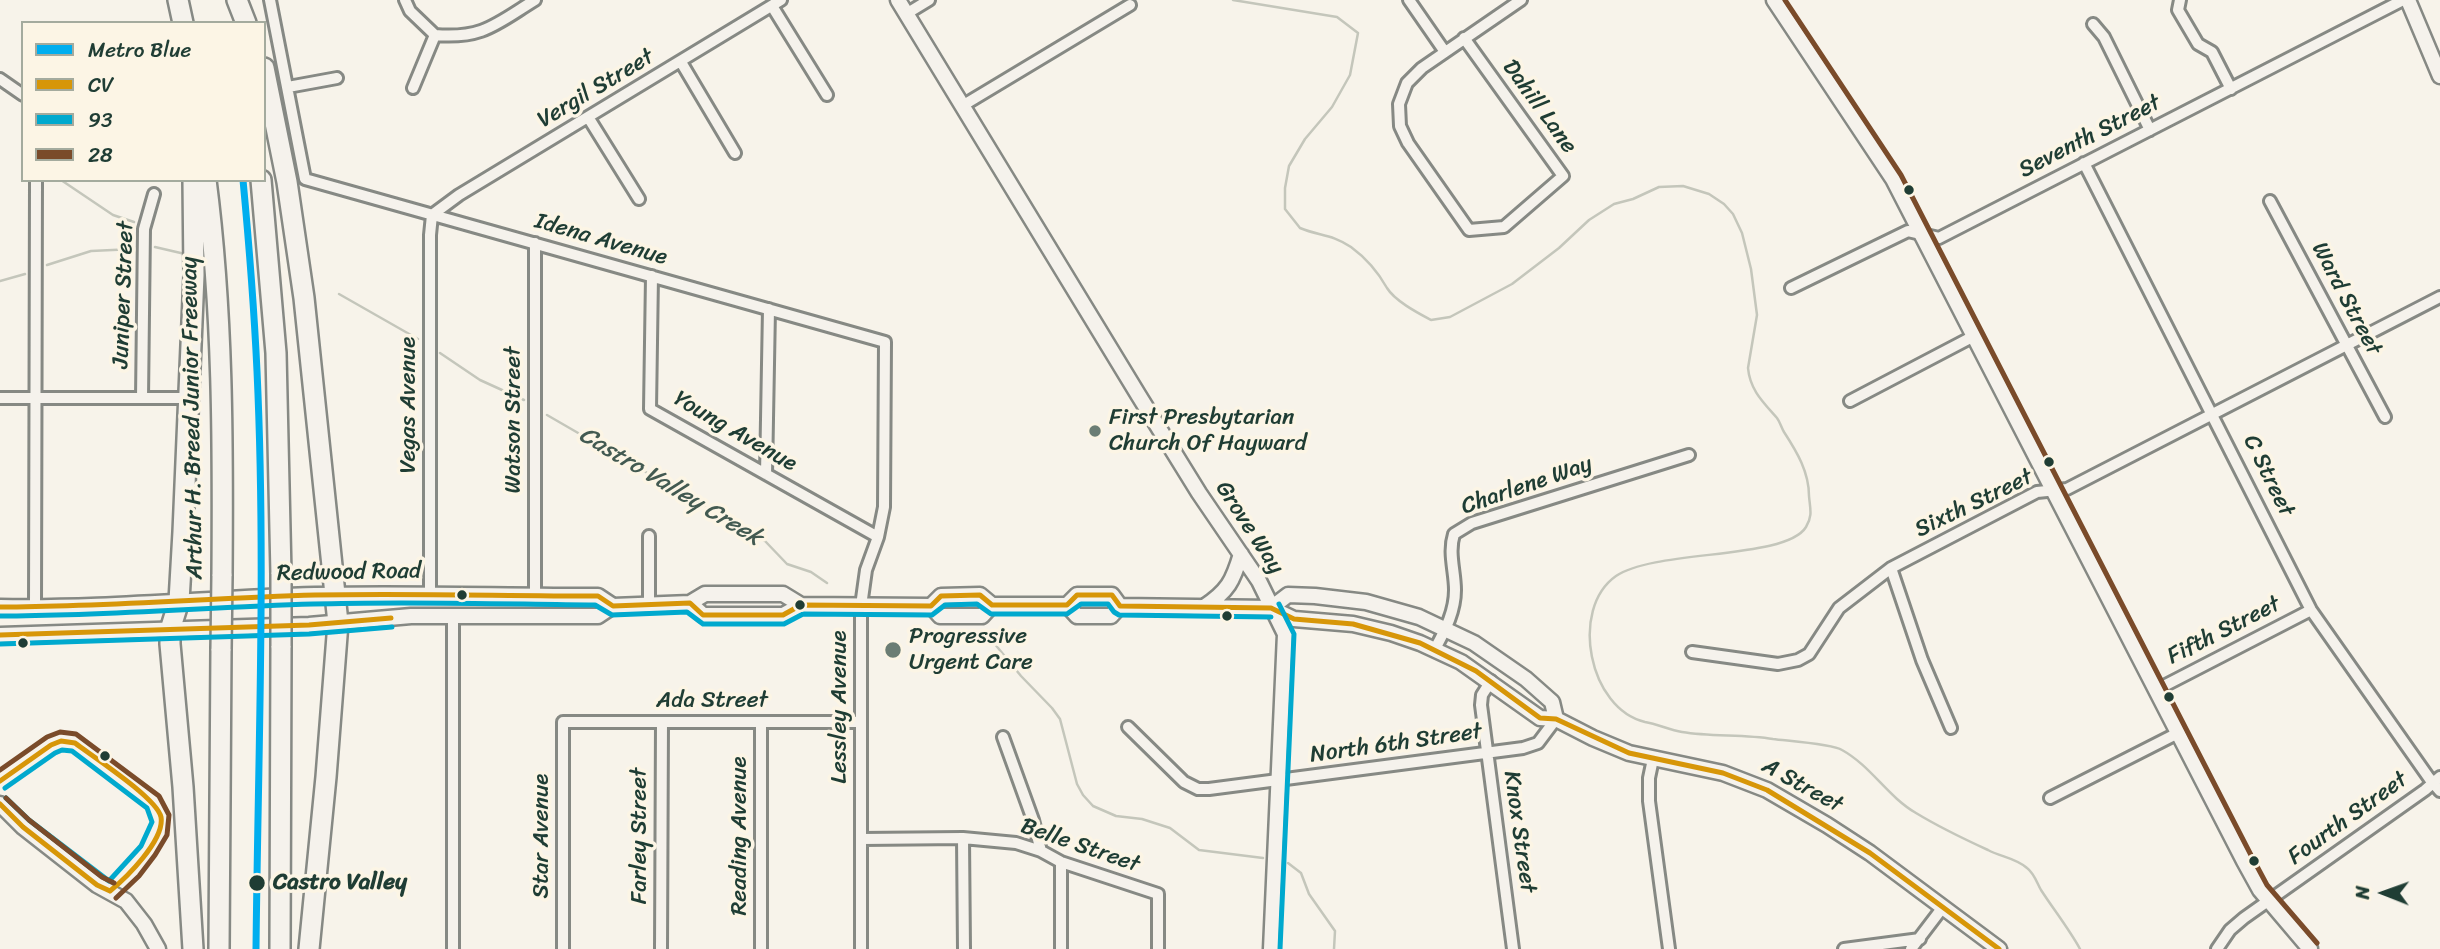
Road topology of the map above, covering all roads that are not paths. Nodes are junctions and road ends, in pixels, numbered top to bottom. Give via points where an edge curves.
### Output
1 (178, 0) edge
2 (235, 0) edge
3 (270, 0) edge
4 (405, 0) edge
5 (535, 0) edge
6 (898, 0) edge
7 (929, 0) edge
8 (1409, 0) edge
9 (1521, 0) edge
10 (1774, 0) edge
11 (2180, 0) edge
12 (2406, 0) edge
13 (776, 3) edge
14 (1130, 5) dead end
15 (906, 14) junction
16 (183, 21) edge
17 (238, 21) edge
18 (245, 21) edge
19 (2093, 24) dead end
20 (435, 35) junction
21 (1464, 38) junction
22 (1445, 52) junction
23 (681, 62) junction
24 (2440, 76) edge
25 (266, 78) edge
26 (337, 78) dead end
27 (0, 79) edge
28 (288, 87) junction
29 (413, 88) dead end
30 (2231, 89) junction
31 (21, 94) edge
32 (827, 96) dead end
33 (962, 106) junction
34 (588, 117) junction
35 (2150, 131) junction
36 (735, 153) dead end
37 (2084, 163) junction
38 (36, 182) edge
39 (193, 182) edge
40 (206, 182) edge
41 (261, 182) edge
42 (154, 194) dead end
43 (639, 200) dead end
44 (2270, 201) dead end
45 (432, 215) junction
46 (1922, 234) junction
47 (535, 243) junction
48 (652, 276) junction
49 (1791, 288) dead end
50 (2440, 297) edge
51 (769, 309) junction
52 (1974, 337) junction
53 (885, 342) joint
54 (2346, 344) junction
55 (0, 398) edge
56 (36, 398) junction
57 (142, 398) junction
58 (181, 398) dead end
59 (1850, 401) dead end
60 (2212, 414) junction
61 (2385, 417) dead end
62 (1689, 455) dead end
63 (766, 474) junction
64 (2053, 491) junction
65 (649, 536) dead end
66 (878, 537) junction
67 (1241, 554) junction
68 (1891, 568) junction
69 (335, 595) junction
70 (430, 595) junction
71 (535, 596) junction
72 (179, 601) junction
73 (690, 603) junction
74 (649, 604) junction
75 (801, 605) junction
76 (992, 605) junction
77 (1067, 605) junction
78 (612, 606) junction
79 (861, 606) junction
80 (931, 606) junction
81 (1120, 606) junction
82 (0, 607) edge
83 (35, 607) junction
84 (1204, 607) junction
85 (1271, 608) junction
86 (2311, 610) junction
87 (453, 616) junction
88 (338, 623) junction
89 (1446, 628) junction
90 (170, 630) junction
91 (0, 635) edge
92 (1435, 649) junction
93 (1692, 652) dead end
94 (1491, 681) junction
95 (2156, 690) junction
96 (1556, 719) junction
97 (563, 722) joint
98 (662, 722) junction
99 (861, 722) junction
100 (761, 723) junction
101 (1128, 727) dead end
102 (1951, 728) dead end
103 (2178, 733) junction
104 (1003, 737) dead end
105 (1487, 753) junction
106 (1653, 759) junction
107 (1279, 780) junction
108 (2438, 784) edge
109 (2050, 798) dead end
110 (0, 803) edge
111 (963, 838) junction
112 (862, 839) junction
113 (1041, 850) junction
114 (1061, 862) junction
115 (2269, 901) junction
116 (1943, 907) junction
117 (1920, 939) junction
118 (158, 949) edge
119 (193, 949) edge
120 (219, 949) edge
121 (280, 949) edge
122 (309, 949) edge
123 (453, 949) edge
124 (563, 949) edge
125 (661, 949) edge
126 (761, 949) edge
127 (861, 949) edge
128 (964, 949) edge
129 (1061, 949) edge
130 (1158, 949) edge
131 (1270, 949) edge
132 (1513, 949) edge
133 (1669, 949) edge
134 (1844, 949) edge
135 (1912, 949) edge
136 (1999, 949) edge
137 (2217, 949) edge
138 (2310, 949) edge

1 - 16 highway
2 - 17 highway
2 - 18 highway
3 - 28 street
4 - 20 street
5 - 20 street via 473,35
6 - 15 main road, Grove Way
7 - 15 street
8 - 22 street
9 - 21 street
10 - 46 main road via 1894,178
11 - 30 street via 2178,10 2198,44 2212,52
12 - 24 main road
12 - 30 street, Seventh Street
13 - 23 street, Vergil Street
13 - 32 street
14 - 33 street
15 - 33 main road, Grove Way
19 - 35 street via 2104,37
20 - 29 street
21 - 22 street
21 - 22 street, Dahill Lane via 1563,176 1504,228 1469,230 1400,126 1399,104 1407,83
23 - 34 street, Vergil Street
23 - 36 street
25 - 69 highway via 304,298
26 - 28 street
27 - 31 street
28 - 45 street, Idena Avenue via 305,179
30 - 35 street, Seventh Street
33 - 67 main road, Grove Way
34 - 43 street
34 - 45 street, Vergil Street
35 - 37 street, Seventh Street
37 - 46 street, Seventh Street via 1938,238
37 - 60 street, C Street
38 - 56 street
39 - 72 highway via 193,313
40 - 120 highway, Arthur H. Breed Junior Freeway, bridge via 217,289 222,443
41 - 121 highway, bridge via 276,354 281,574
42 - 57 street, Juniper Street via 144,229
44 - 54 street, Ward Street
45 - 47 street, Idena Avenue
45 - 70 street, Vegas Avenue
46 - 49 street, Seventh Street via 1908,230
46 - 52 main road
47 - 48 street, Idena Avenue
47 - 71 street, Watson Street
48 - 51 street, Idena Avenue
48 - 63 street, Young Avenue via 650,409
50 - 54 street, Sixth Street
51 - 53 street, Idena Avenue
51 - 63 street
52 - 59 street
52 - 64 main road
53 - 66 street, Lessley Avenue via 884,507
54 - 60 street, Sixth Street
54 - 61 street, Ward Street
55 - 56 street
56 - 57 street
56 - 83 street
57 - 58 street
60 - 64 street, Sixth Street via 2067,489
60 - 86 street, C Street
62 - 89 street, Charlene Way via 1472,523 1454,534 1450,546 1455,592
63 - 66 street, Young Avenue
64 - 68 street, Sixth Street via 2037,492
64 - 95 main road
65 - 74 street
66 - 79 street, Lessley Avenue via 866,570
67 - 84 main road via 1227,589
67 - 85 main road, Grove Way
68 - 93 street, Sixth Street via 1839,608 1809,654 1798,660 1779,664
68 - 102 street
69 - 70 main road, Redwood Road
69 - 72 main road, Redwood Road
69 - 88 highway
70 - 71 main road, Redwood Road
71 - 78 main road, Redwood Road via 598,596
72 - 83 main road, Redwood Road
72 - 90 highway
73 - 74 main road, Redwood Road
73 - 75 main road, Redwood Road via 705,594 783,594
73 - 75 main road, Redwood Road via 704,615 783,615
74 - 78 main road, Redwood Road
75 - 79 main road, Redwood Road
76 - 77 main road, Redwood Road
76 - 80 main road, Redwood Road via 981,595 957,595 941,596
76 - 80 main road, Redwood Road via 982,616 940,616
77 - 81 main road, Redwood Road via 1077,596 1112,596
77 - 81 main road, Redwood Road via 1077,616 1111,616
78 - 87 main road, Redwood Road via 598,616
79 - 80 main road, Redwood Road
79 - 99 street, Lessley Avenue
81 - 84 main road, Redwood Road
82 - 83 main road, Redwood Road
84 - 85 main road, Redwood Road
85 - 89 main road, Redwood Road via 1288,595 1342,599 1397,610
85 - 92 main road, Redwood Road via 1294,619 1374,628
85 - 107 main road, Grove Way via 1285,634
86 - 95 street, Fifth Street
86 - 108 street, C Street
87 - 88 main road, Redwood Road
87 - 123 street
88 - 90 main road, Redwood Road
88 - 122 highway
89 - 92 street, Charlene Way
89 - 96 main road via 1526,679 1552,702
90 - 91 main road, Redwood Road
90 - 119 highway
92 - 94 main road, A Street
94 - 96 main road, A Street via 1540,718
94 - 105 street, Knox Street via 1481,705
95 - 103 main road
96 - 105 street, North 6th Street via 1532,747
96 - 106 main road, A Street via 1613,747
97 - 98 street, Ada Street
97 - 124 street, Star Avenue
98 - 100 street, Ada Street
98 - 125 street, Farley Street
99 - 100 street, Ada Street
99 - 112 street, Lessley Avenue
100 - 126 street, Reading Avenue
101 - 107 street, North 6th Street via 1191,787
103 - 109 street
103 - 115 main road
104 - 113 street
105 - 107 street, North 6th Street
105 - 132 street, Knox Street
106 - 116 main road, A Street via 1723,773 1767,790 1828,824
106 - 133 street via 1650,800
107 - 131 main road, Grove Way
108 - 115 street, Fourth Street
110 - 118 main road via 97,885 126,901
111 - 112 street, Belle Street
111 - 113 street, Belle Street
111 - 128 street
112 - 127 street, Lessley Avenue
113 - 114 street, Belle Street
114 - 129 street
114 - 130 street, Belle Street via 1158,894
115 - 137 street, Fourth Street via 2236,925
115 - 138 main road
116 - 117 street
116 - 136 main road, A Street
117 - 134 street
117 - 135 street

